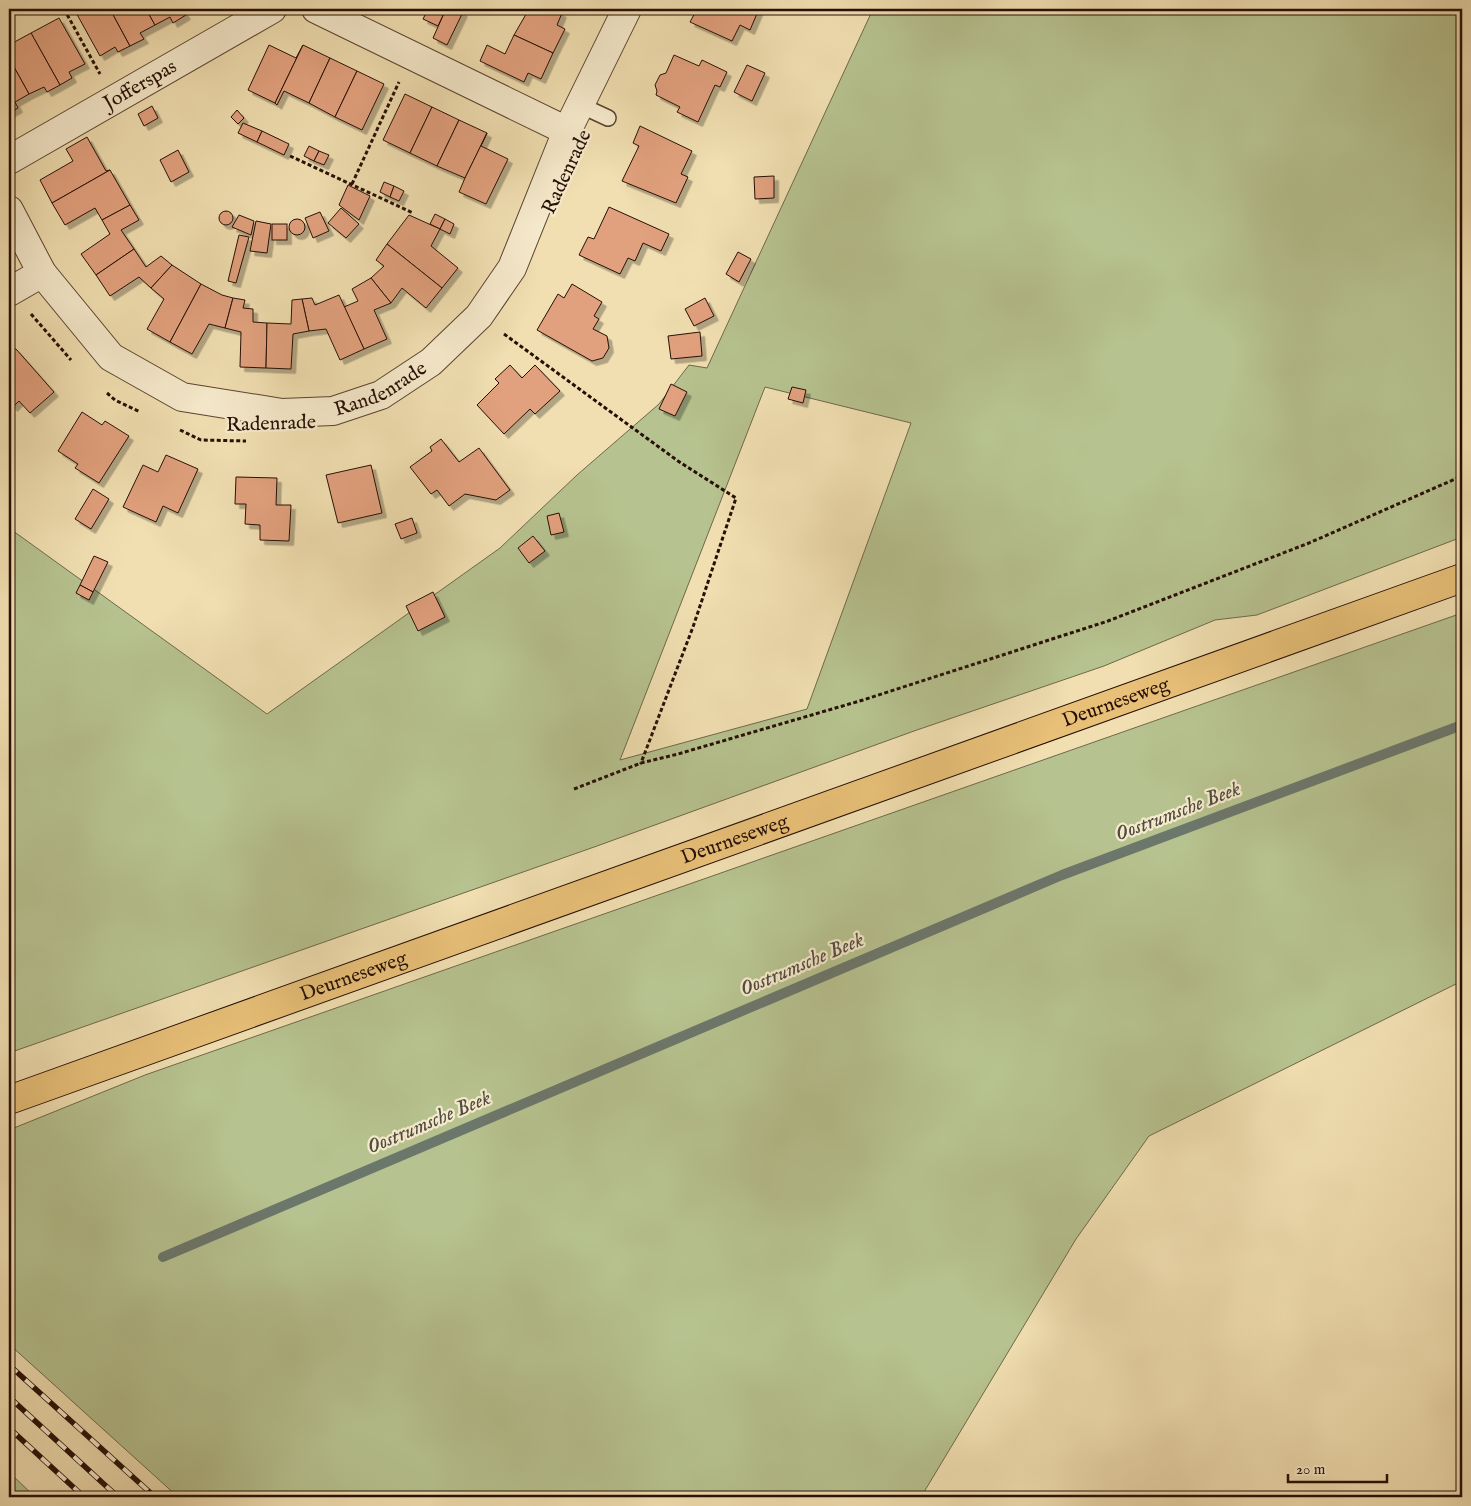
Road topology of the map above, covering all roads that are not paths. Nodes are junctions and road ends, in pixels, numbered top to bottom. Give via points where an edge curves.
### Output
1 (272, 9) edge
2 (316, 9) edge
3 (626, 9) edge
4 (580, 105) junction
5 (608, 118) dead end
6 (567, 131) junction
7 (9, 160) edge
8 (9, 210) edge
9 (42, 273) junction
10 (10, 291) edge
11 (1462, 578) edge
12 (9, 1100) edge

1 - 7 street, Jofferspas
2 - 6 street
3 - 4 street, Randenrade
4 - 5 lane
4 - 6 street, Randenrade
6 - 9 street, Randenrade via 512,268 479,316 431,362 381,395 333,412 282,413 182,396 111,357
8 - 9 street, Randenrade
9 - 10 street
11 - 12 main road, Deurneseweg

